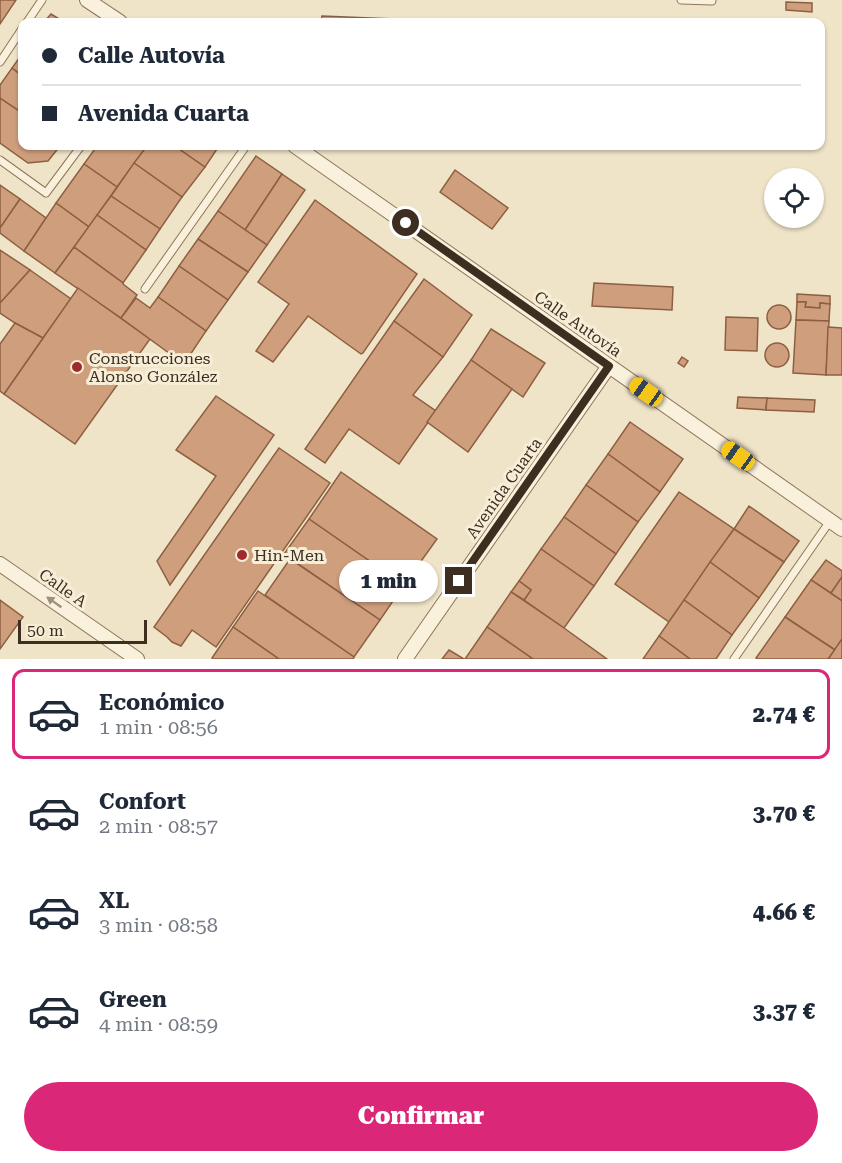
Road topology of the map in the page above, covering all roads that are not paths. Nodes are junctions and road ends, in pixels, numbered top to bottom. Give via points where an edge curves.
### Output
1 (42, 0) edge
2 (87, 0) edge
3 (681, 0) edge
4 (711, 0) edge
5 (30, 18) edge
6 (114, 18) edge
7 (18, 35) edge
8 (0, 62) edge
9 (78, 150) edge
10 (243, 150) edge
11 (301, 150) edge
12 (0, 160) edge
13 (146, 289) dead end
14 (609, 366) junction
15 (830, 521) junction
16 (842, 529) edge
17 (0, 564) edge
18 (135, 658) edge
19 (405, 659) edge
20 (734, 659) edge

1 - 5 lane
2 - 6 street
3 - 4 lane
7 - 8 lane
9 - 12 lane via 46,193
10 - 13 lane
11 - 14 street, Calle Autovía
14 - 15 street, Calle Autovía
14 - 19 street, Avenida Cuarta
15 - 16 street, Calle Autovía
15 - 20 lane
18 -> 17 street, Calle A

